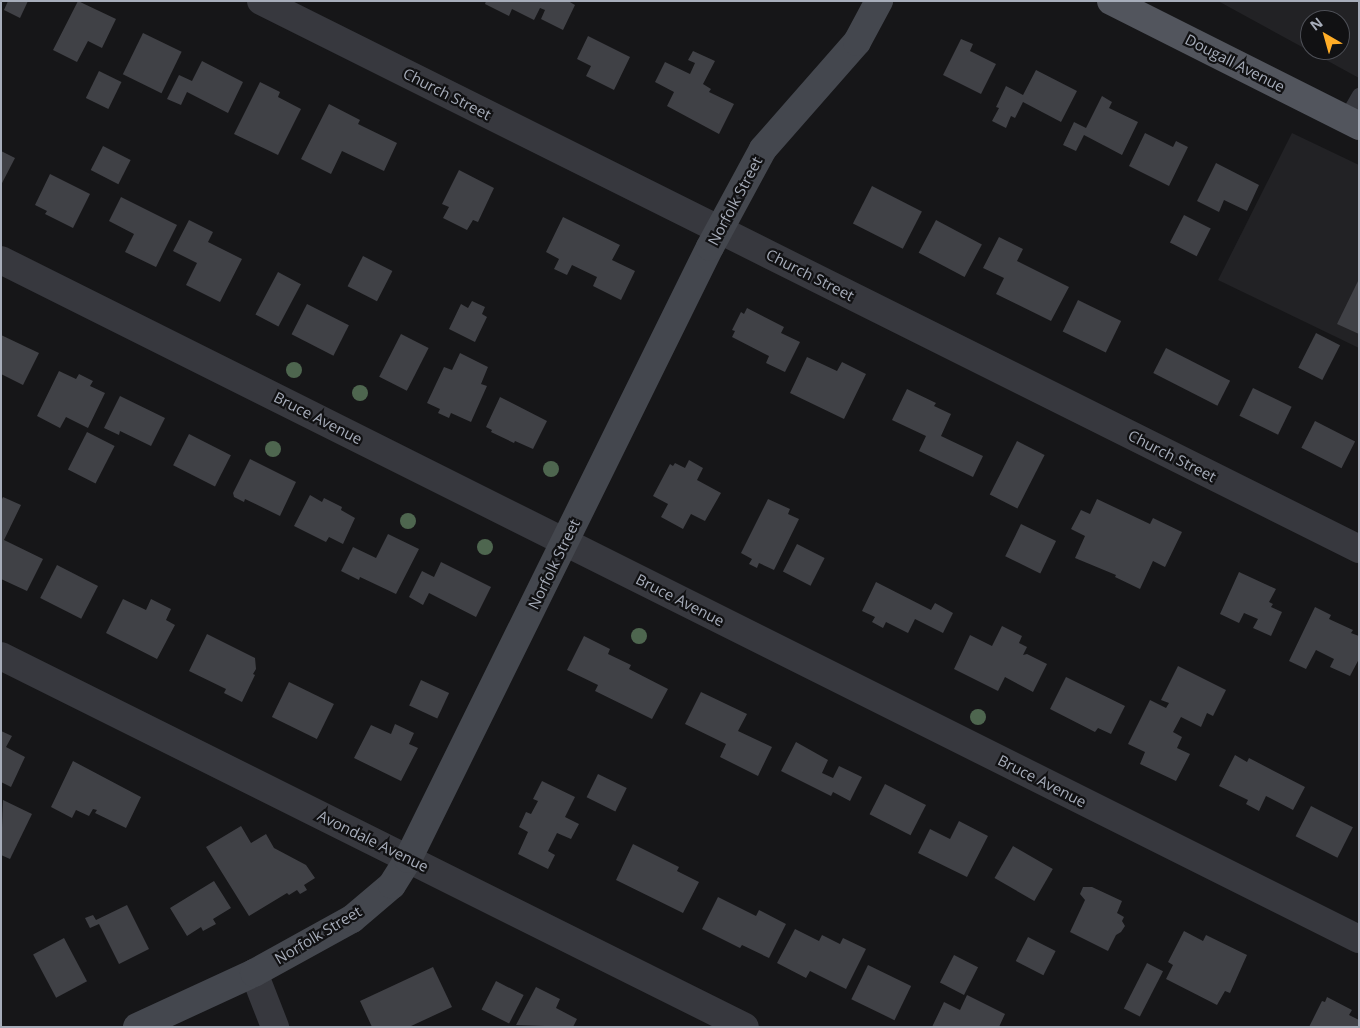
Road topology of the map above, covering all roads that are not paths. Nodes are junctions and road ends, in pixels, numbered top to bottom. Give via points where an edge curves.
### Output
1 (261, 1) edge
2 (879, 1) edge
3 (1111, 1) edge
4 (1359, 95) edge
5 (1352, 122) edge
6 (719, 230) junction
7 (1, 260) edge
8 (564, 542) junction
9 (1359, 549) edge
10 (1, 656) edge
11 (408, 858) junction
12 (1359, 939) edge
13 (254, 973) junction
14 (137, 1027) edge
15 (275, 1027) edge
16 (745, 1027) edge

1 - 6 street, Church Street
2 - 6 street, Norfolk Street via 857,42 763,149
3 - 5 main road, Dougall Avenue
4 - 5 lane
6 - 8 street, Norfolk Street
6 - 9 street, Church Street
7 - 8 street, Bruce Avenue
8 - 11 street, Norfolk Street
8 - 12 street, Bruce Avenue
10 - 11 street, Avondale Avenue
11 - 13 street, Norfolk Street via 392,885 352,919
11 - 16 street, Avondale Avenue
13 - 14 street, Norfolk Street
13 - 15 street

